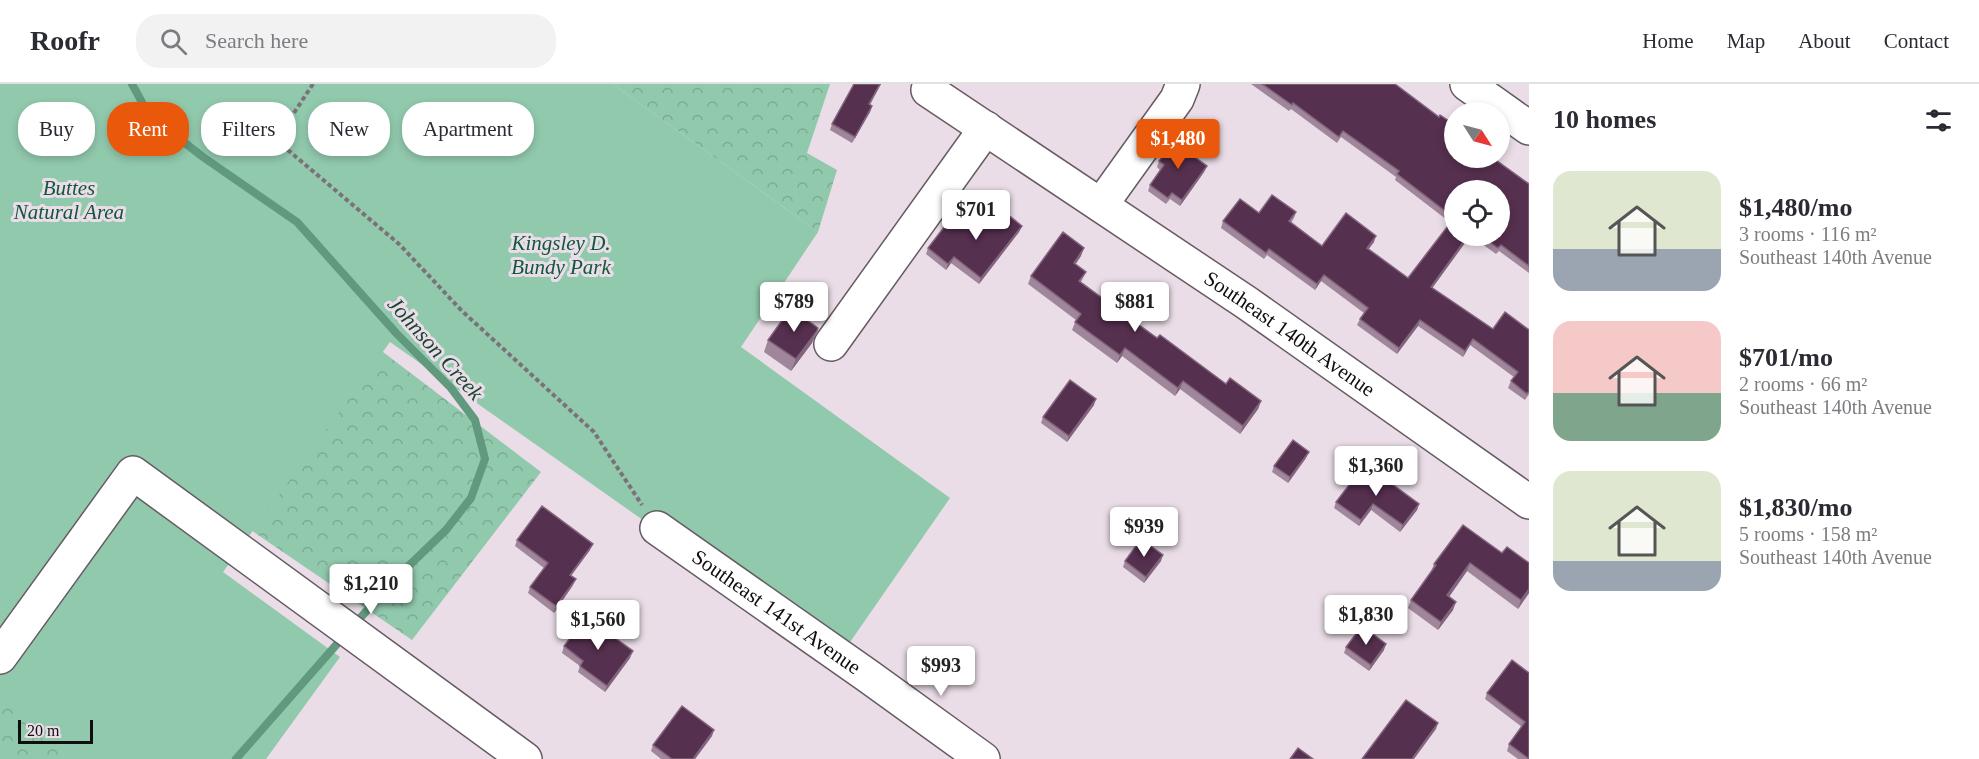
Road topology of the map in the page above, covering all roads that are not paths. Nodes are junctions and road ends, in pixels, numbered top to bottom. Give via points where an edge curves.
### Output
1 (1184, 84) edge
2 (1467, 84) edge
3 (924, 95) edge
4 (1529, 127) edge
5 (986, 128) junction
6 (1101, 205) junction
7 (831, 344) dead end
8 (1529, 502) edge
9 (657, 528) road end
10 (0, 657) edge
11 (525, 759) edge
12 (983, 759) edge

1 - 6 street
2 - 4 street
3 - 5 street, Southeast 140th Avenue
5 - 6 street, Southeast 140th Avenue
5 - 7 street
6 - 8 street, Southeast 140th Avenue
9 - 12 street, Southeast 141st Avenue
10 - 11 street via 133,473

